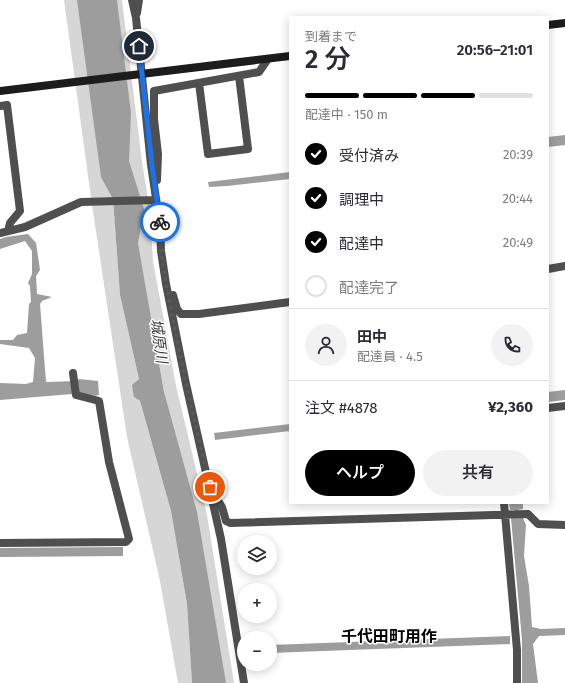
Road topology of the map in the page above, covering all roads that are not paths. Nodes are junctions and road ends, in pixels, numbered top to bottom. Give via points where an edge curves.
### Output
1 (132, 0) edge
2 (139, 0) edge
3 (136, 18) junction
4 (565, 24) edge
5 (549, 26) edge
6 (289, 56) edge
7 (268, 59) junction
8 (142, 74) junction
9 (239, 76) junction
10 (199, 83) junction
11 (0, 91) edge
12 (0, 106) edge
13 (156, 187) junction
14 (156, 200) junction
15 (4, 232) edge
16 (565, 266) edge
17 (549, 269) edge
18 (166, 284) junction
19 (289, 302) edge
20 (73, 373) dead end
21 (565, 406) edge
22 (549, 408) edge
23 (210, 487) junction
24 (504, 504) edge
25 (505, 514) junction
26 (565, 525) edge
27 (0, 543) edge
28 (244, 683) edge
29 (517, 683) edge

1 - 3 street
2 - 3 street
3 - 8 street
4 - 5 street
6 - 7 street
7 - 8 street
7 - 9 street via 259,72
8 - 11 street
8 - 13 street
9 - 10 street
9 - 10 street via 248,149 208,154
10 - 13 street via 154,91 158,154
12 - 15 street via 7,105 20,211
13 - 14 street
14 - 15 street via 81,202 25,227
14 - 18 street
16 - 17 street
18 - 19 street via 181,314
18 - 23 street
20 - 27 street via 76,394 99,401 109,462 129,539 126,542
21 - 22 street
23 - 25 street via 226,521 230,523
23 - 28 street
24 - 25 street
25 - 26 street via 528,514 538,524
25 - 29 street via 517,650

